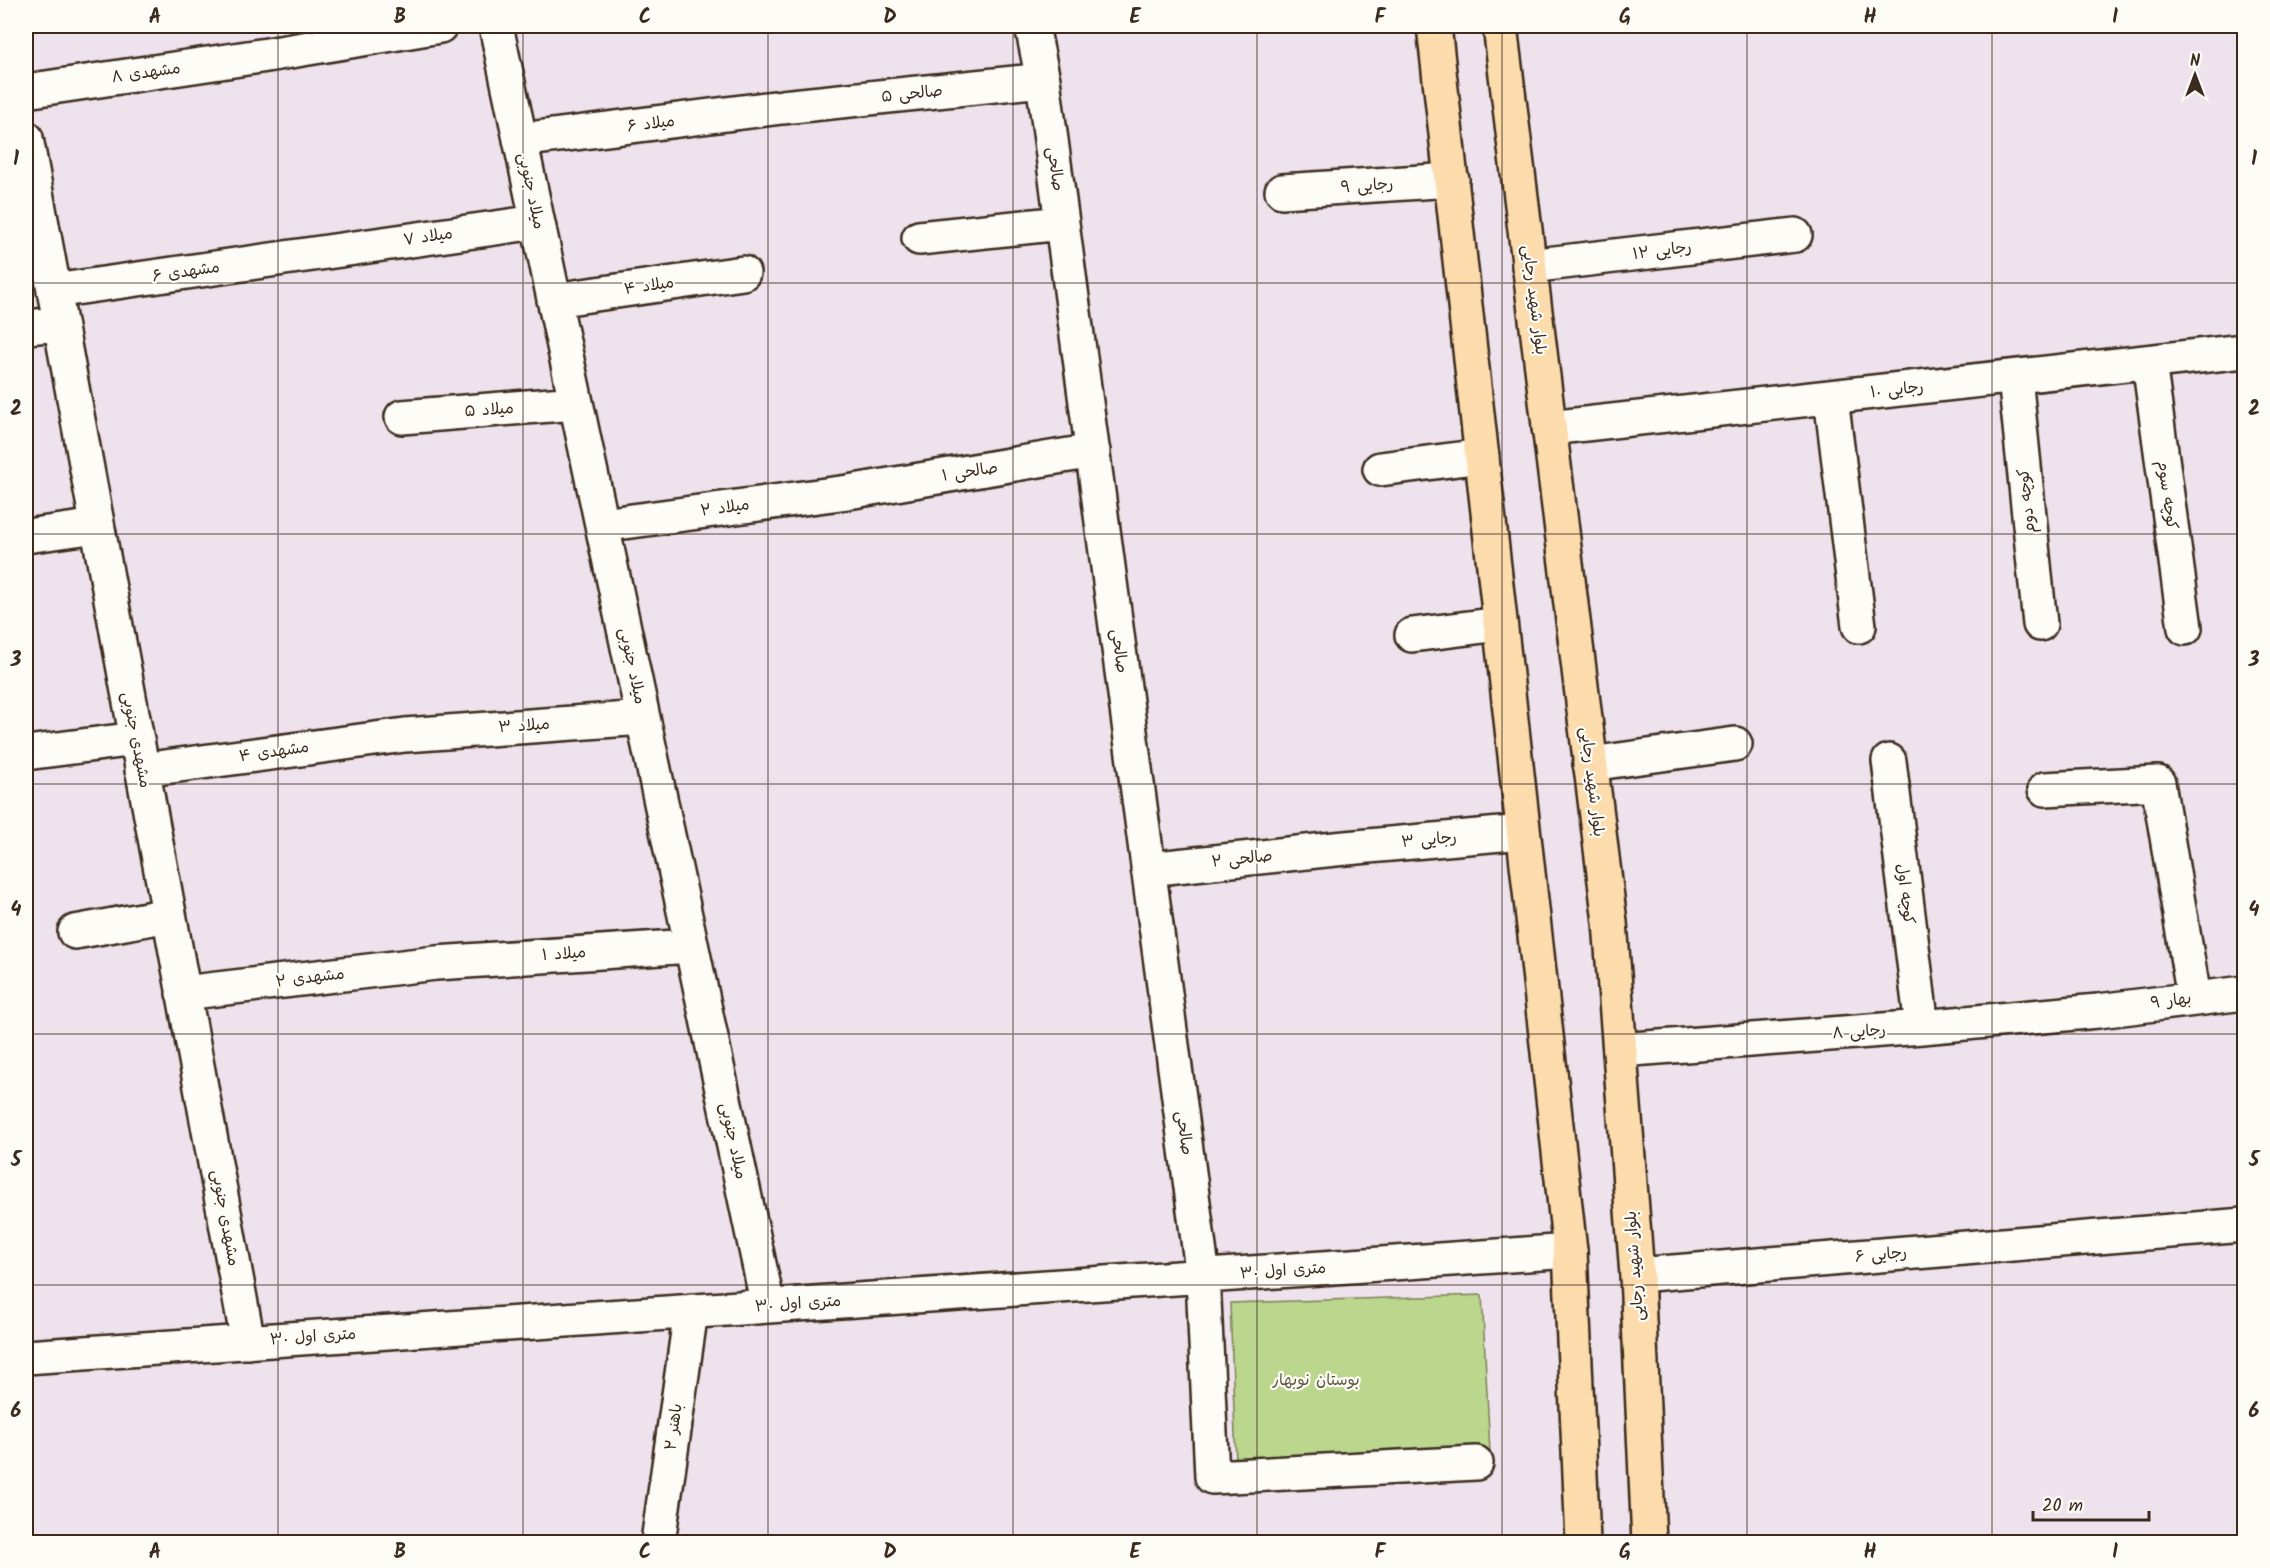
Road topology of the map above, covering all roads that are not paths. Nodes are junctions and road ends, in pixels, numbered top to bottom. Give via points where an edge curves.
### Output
1 (440, 26) edge
2 (496, 26) edge
3 (1032, 26) edge
4 (1434, 26) edge
5 (1500, 26) edge
6 (1043, 81) junction
7 (26, 92) edge
8 (782, 108) joint
9 (520, 140) junction
10 (27, 150) edge
11 (1452, 180) junction
12 (1282, 191) dead end
13 (537, 222) junction
14 (1062, 223) junction
15 (1795, 235) dead end
16 (919, 238) dead end
17 (319, 253) joint
18 (1529, 266) junction
19 (743, 273) dead end
20 (54, 291) junction
21 (554, 300) junction
22 (60, 324) junction
23 (26, 327) edge
24 (2244, 351) edge
25 (2149, 362) junction
26 (2015, 377) junction
27 (1831, 397) junction
28 (576, 403) junction
29 (402, 417) dead end
30 (1549, 428) junction
31 (1093, 451) junction
32 (1482, 456) junction
33 (1380, 469) dead end
34 (848, 492) joint
35 (602, 525) junction
36 (97, 526) junction
37 (26, 536) edge
38 (1500, 624) junction
39 (2040, 624) dead end
40 (1859, 626) dead end
41 (2185, 628) dead end
42 (1412, 635) dead end
43 (643, 718) junction
44 (405, 735) joint
45 (1735, 744) dead end
46 (26, 753) edge
47 (139, 754) junction
48 (1889, 760) dead end
49 (1590, 764) junction
50 (2045, 789) dead end
51 (1524, 832) junction
52 (1335, 849) joint
53 (1148, 868) junction
54 (169, 915) junction
55 (75, 932) dead end
56 (691, 946) junction
57 (436, 963) joint
58 (183, 993) junction
59 (2244, 993) edge
60 (2194, 998) junction
61 (2098, 1011) joint
62 (1922, 1027) junction
63 (1620, 1050) junction
64 (2244, 1225) edge
65 (1570, 1251) junction
66 (1637, 1275) junction
67 (1203, 1277) junction
68 (768, 1306) junction
69 (691, 1311) junction
70 (248, 1342) junction
71 (26, 1357) edge
72 (1476, 1462) dead end
73 (658, 1542) edge
74 (1583, 1542) edge
75 (1649, 1542) edge

1 - 7 street, مشهدی ۸
2 - 9 street, میلاد جنوبی
3 - 6 street, صالحی
4 - 11 main road
5 - 18 main road, بلوار شهید رجایی
6 - 8 street, صالحی ۵
6 - 14 street, صالحی
8 - 9 street, میلاد ۶
9 - 13 street, میلاد جنوبی
10 - 20 street, مشهدی جنوبی
11 - 12 street, رجایی ۹
11 - 32 main road
13 - 17 street, میلاد ۷
13 - 21 street, میلاد جنوبی
14 - 16 street
14 - 31 street, صالحی
15 - 18 street, رجایی ۱۲
17 - 20 street, مشهدی ۶
18 - 30 main road, بلوار شهید رجایی
19 - 21 street, میلاد ۴
20 - 22 street, مشهدی جنوبی
21 - 28 street, میلاد جنوبی
22 - 23 street
22 - 36 street, مشهدی جنوبی
24 - 25 street, رجایی ۱۰
25 - 26 street, رجایی ۱۰
25 - 41 street, کوچه سوم
26 - 27 street, رجایی ۱۰
26 - 39 street, کوچه دوم
27 - 30 street, رجایی ۱۰
27 - 40 street
28 - 29 street, میلاد ۵
28 - 35 street, میلاد جنوبی
30 - 49 main road, بلوار شهید رجایی
31 - 34 street, صالحی ۱
31 - 53 street, صالحی
32 - 33 street
32 - 38 main road
34 - 35 street, میلاد ۲
35 - 43 street, میلاد جنوبی
36 - 37 street
36 - 47 street, مشهدی جنوبی
38 - 42 street
38 - 51 main road
43 - 44 street, میلاد ۳
43 - 56 street, میلاد جنوبی
44 - 47 street, مشهدی ۴
45 - 49 street
46 - 47 street, مشهدی ۴
47 - 54 street, مشهدی جنوبی
48 - 62 street, کوچه اول
49 - 63 main road, بلوار شهید رجایی via 1610,922
50 - 60 street via 2158,783
51 - 52 street, رجایی ۳
51 - 65 main road
52 - 53 street, صالحی ۲
53 - 67 street, صالحی
54 - 55 street
54 - 58 street, مشهدی جنوبی
56 - 57 street, میلاد ۱
56 - 68 street, میلاد جنوبی
57 - 58 street, مشهدی ۲
58 - 70 street, مشهدی جنوبی
59 - 60 street, بهار ۹
60 - 61 street, بهار ۹
61 - 62 street, رجایی ۸
62 - 63 street, رجایی ۸
63 - 66 main road, بلوار شهید رجایی
64 - 66 street, رجایی ۶
65 - 67 street, ۳۰ متری اول
65 - 74 main road
66 - 75 main road, بلوار شهید رجایی
67 - 68 street, ۳۰ متری اول
67 - 72 street, صالحی via 1212,1477
68 - 69 street, ۳۰ متری اول
69 - 70 street, ۳۰ متری اول
69 - 73 street, باهنر ۲
70 - 71 street, ۳۰ متری اول

